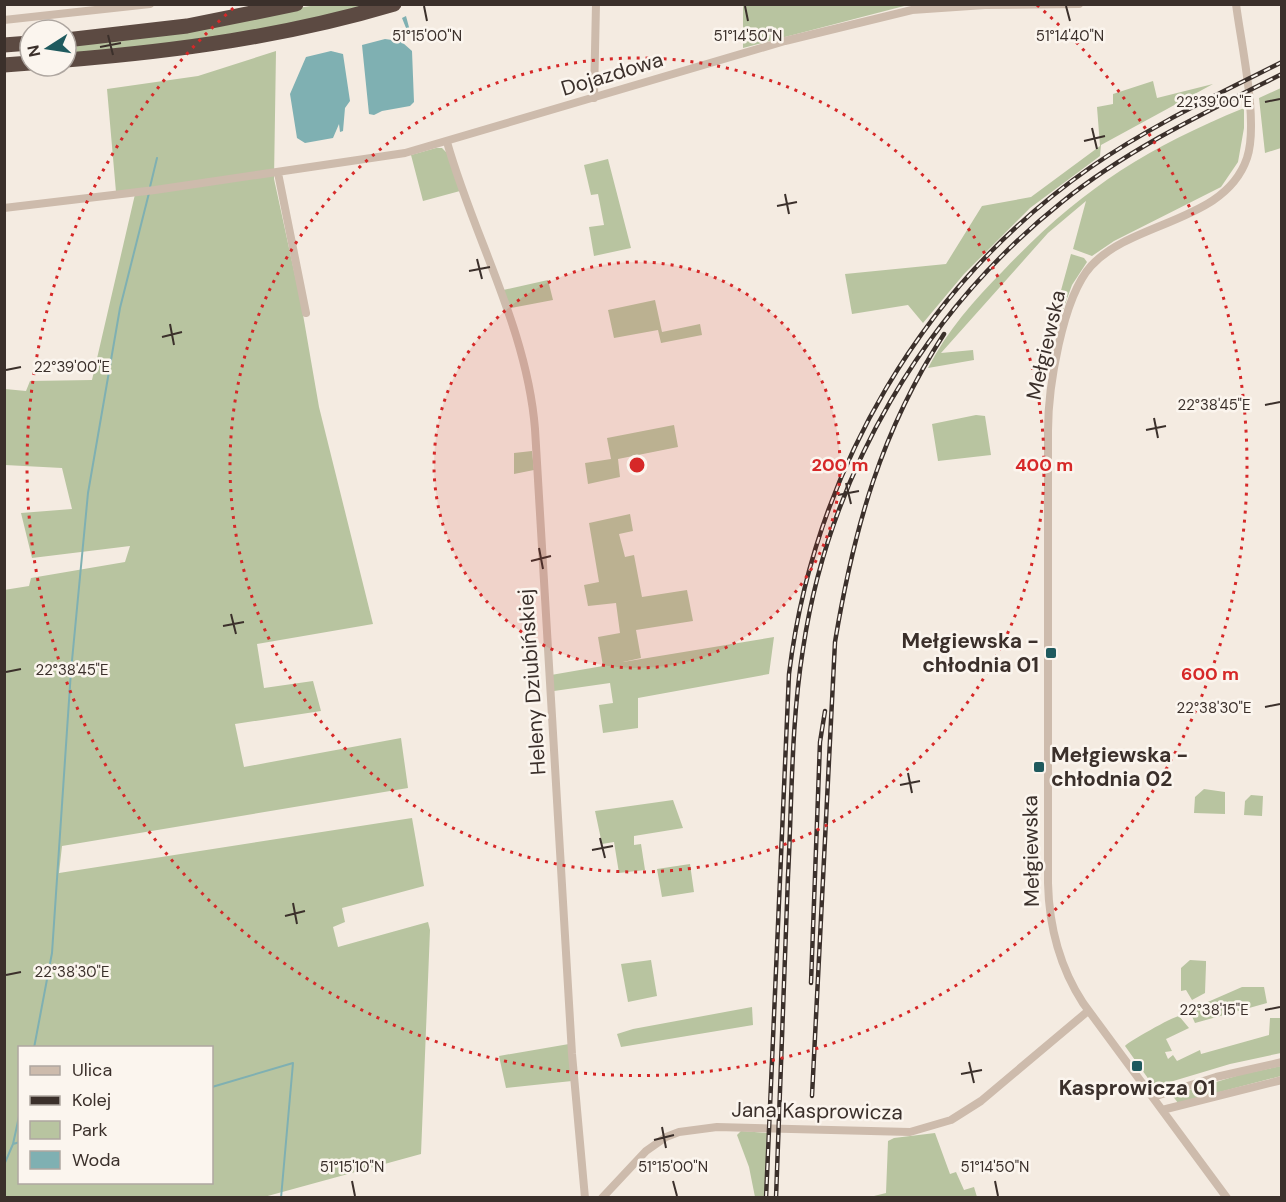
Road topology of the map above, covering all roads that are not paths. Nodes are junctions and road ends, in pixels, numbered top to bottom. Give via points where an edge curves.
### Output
1 (150, 4) edge
2 (296, 4) edge
3 (394, 4) edge
4 (596, 4) edge
5 (1079, 4) edge
6 (1236, 4) edge
7 (4, 20) edge
8 (78, 39) edge
9 (78, 59) edge
10 (594, 99) junction
11 (447, 142) junction
12 (278, 173) junction
13 (4, 208) edge
14 (306, 313) dead end
15 (1088, 1011) junction
16 (1281, 1062) edge
17 (1281, 1080) edge
18 (1153, 1097) junction
19 (1187, 1104) junction
20 (1162, 1110) junction
21 (1176, 1129) junction
22 (585, 1193) edge
23 (602, 1197) edge
24 (1227, 1197) edge

1 - 7 street
2 - 8 highway via 204,23
3 - 9 highway via 238,40
4 - 10 street
5 - 10 street, Dojazdowa via 912,10 785,41
6 - 15 street, Mełgiewska via 1250,124 1250,144 1243,167 1212,201 1127,239 1090,267 1072,302 1051,386 1047,629 1049,906 1062,963
10 - 11 street, Dojazdowa
11 - 12 street, Dojazdowa via 405,153
11 - 22 street, Heleny Dziubińskiej via 522,353 530,390 572,1054
12 - 13 street, Dojazdowa
12 - 14 street
15 - 18 street, Mełgiewska
15 - 23 street, Jana Kasprowicza via 981,1101 938,1125 897,1133 717,1127 691,1130 666,1137 651,1147
16 - 18 street
17 - 19 street
18 - 20 street, Mełgiewska
19 - 20 street
19 - 21 street via 1176,1112
20 - 21 street, Mełgiewska
21 - 24 street, Mełgiewska
22 - 23 street

